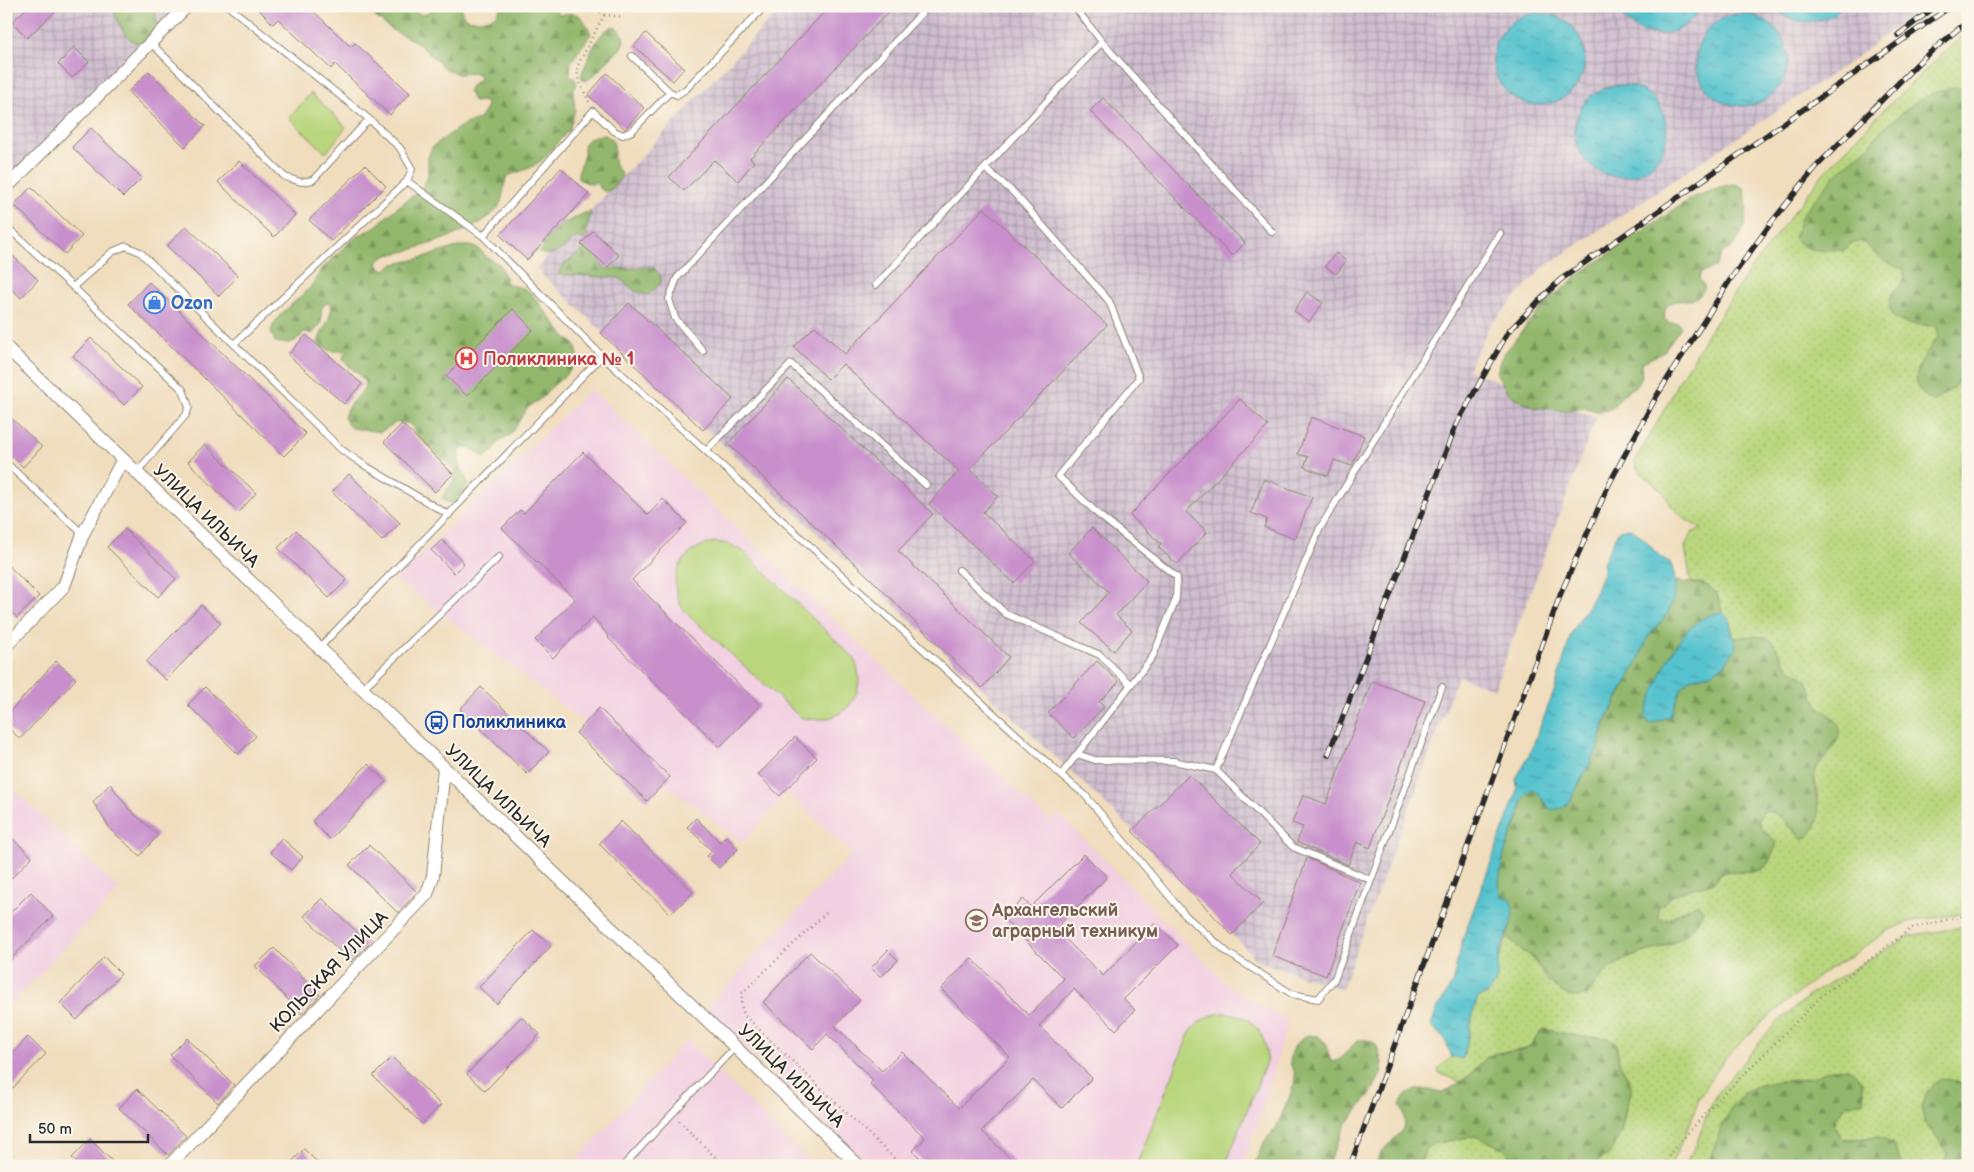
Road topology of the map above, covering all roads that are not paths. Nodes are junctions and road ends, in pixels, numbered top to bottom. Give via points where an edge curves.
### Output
1 (11, 6) edge
2 (187, 6) edge
3 (228, 6) edge
4 (765, 6) edge
5 (928, 6) edge
6 (1074, 6) edge
7 (6, 10) edge
8 (1102, 42) junction
9 (152, 44) junction
10 (632, 56) dead end
11 (670, 92) junction
12 (369, 119) junction
13 (984, 168) junction
14 (407, 181) junction
15 (6, 188) edge
16 (6, 226) edge
17 (1272, 232) dead end
18 (1500, 233) dead end
19 (483, 236) junction
20 (876, 285) dead end
21 (73, 287) junction
22 (235, 343) junction
23 (6, 347) edge
24 (703, 350) dead end
25 (602, 356) junction
26 (706, 451) junction
27 (123, 459) junction
28 (6, 463) edge
29 (136, 473) junction
30 (926, 485) dead end
31 (449, 515) junction
32 (83, 534) junction
33 (499, 557) dead end
34 (960, 570) dead end
35 (6, 646) edge
36 (320, 648) junction
37 (1131, 686) junction
38 (1442, 687) dead end
39 (362, 689) junction
40 (1077, 754) junction
41 (444, 768) junction
42 (1216, 770) junction
43 (1061, 775) junction
44 (1371, 880) junction
45 (735, 1046) junction
46 (169, 1166) edge
47 (623, 1166) edge
48 (859, 1166) edge

1 - 7 lane
2 - 9 street
3 - 12 lane
4 - 11 lane via 686,89 677,95
5 - 24 lane via 677,278 669,299 675,318
6 - 8 lane
8 - 13 lane
8 - 17 lane
9 - 12 lane via 285,177 301,182 313,180
9 - 15 street
10 - 11 lane
11 - 19 lane via 632,131 623,135 614,132 593,111
12 - 14 lane via 400,148 412,170
13 - 20 lane
13 - 37 lane via 1014,193 1109,302 1139,378 1058,476 1099,515 1177,576 1176,599 1153,656
14 - 19 lane
14 - 22 lane
16 - 21 lane
18 - 42 lane via 1320,528
19 - 25 lane
21 - 22 lane via 112,252 126,246 140,252
21 - 29 lane via 183,390 189,407 186,415
22 - 31 lane via 342,450
23 - 27 street, УЛИЦА ИЛЬИЧА
25 - 26 lane
25 - 31 lane
26 - 30 lane via 791,364
26 - 43 lane
27 - 29 street, УЛИЦА ИЛЬИЧА
27 - 32 street
28 - 32 lane
29 - 36 street, УЛИЦА ИЛЬИЧА
31 - 36 lane
32 - 35 street via 64,586
33 - 39 lane
34 - 37 lane via 1006,614 1100,655
36 - 39 street, УЛИЦА ИЛЬИЧА
37 - 40 lane
38 - 44 lane
39 - 41 street, УЛИЦА ИЛЬИЧА
40 - 42 lane via 1095,760 1173,761
40 - 43 lane
41 - 45 street, УЛИЦА ИЛЬИЧА
41 - 46 street, КОЛЬСКАЯ УЛИЦА via 432,876 427,894
42 - 44 lane via 1293,847
43 - 44 lane via 1085,795 1185,915 1228,953 1292,994 1318,999 1335,978
45 - 47 lane
45 - 48 street, УЛИЦА ИЛЬИЧА

